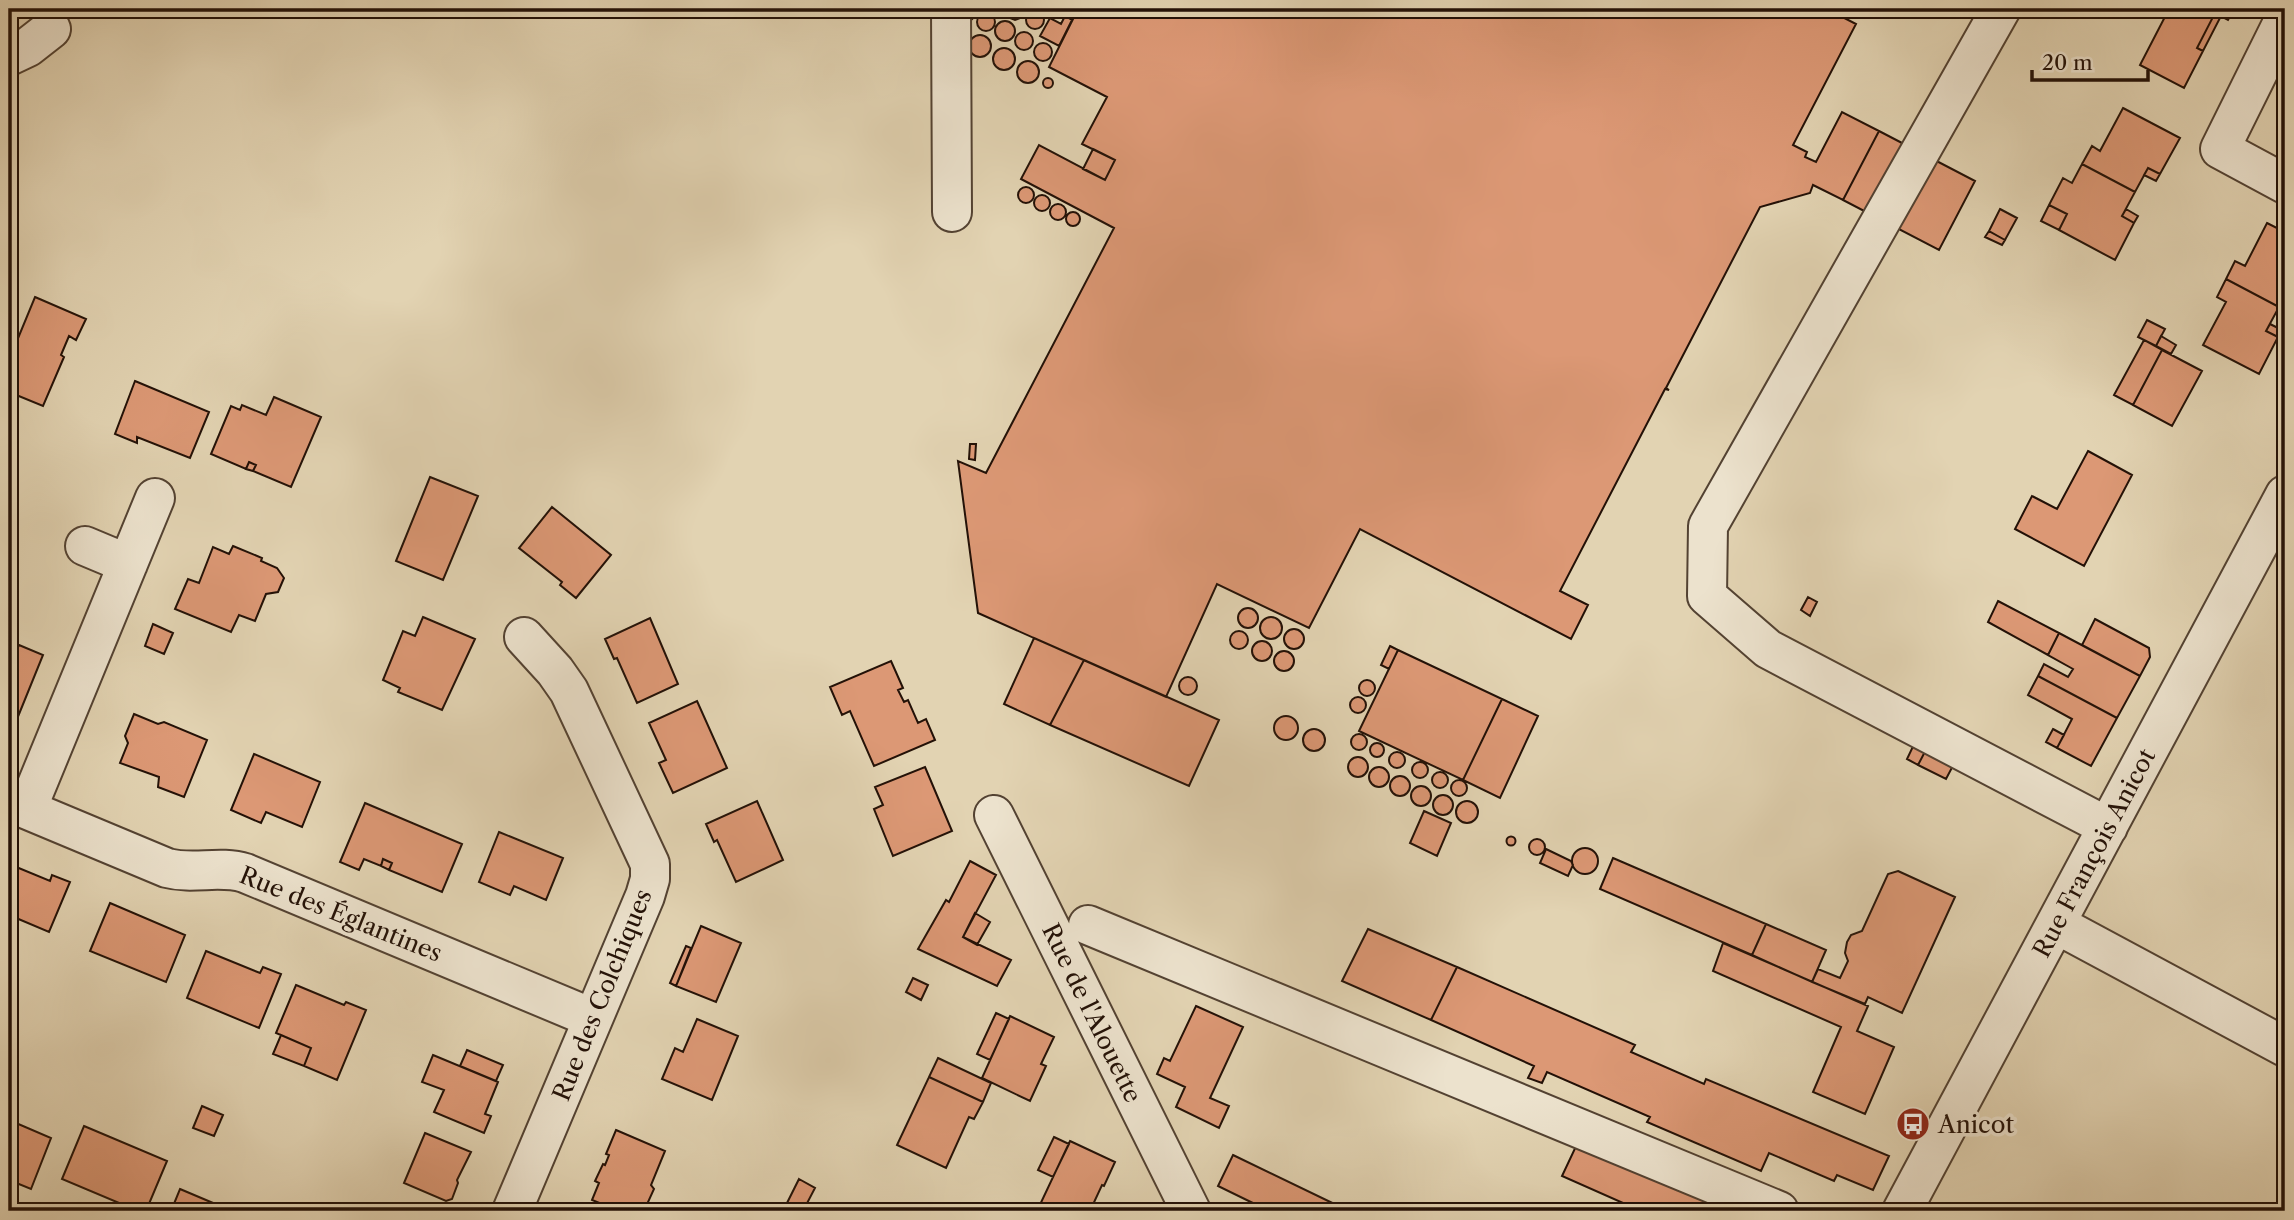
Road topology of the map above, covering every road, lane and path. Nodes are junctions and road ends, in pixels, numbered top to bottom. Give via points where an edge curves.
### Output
1 (951, 9) edge
2 (2001, 9) edge
3 (2285, 18) edge
4 (51, 29) dead end
5 (9, 56) edge
6 (2285, 184) edge
7 (952, 212) dead end
8 (2285, 495) edge
9 (155, 498) dead end
10 (85, 545) dead end
11 (128, 565) junction
12 (524, 637) dead end
13 (18, 806) edge
14 (994, 815) dead end
15 (2108, 827) junction
16 (2056, 924) junction
17 (1088, 925) dead end
18 (592, 1018) junction
19 (2285, 1047) edge
20 (512, 1211) edge
21 (1191, 1211) edge
22 (1779, 1211) edge
23 (1902, 1211) edge

1 - 7 street
2 - 15 street via 1708,526 1707,596 1768,649
3 - 6 street via 2220,149
4 - 5 street
8 - 15 street, Rue François Anicot
9 - 11 street
10 - 11 street
11 - 13 street
12 - 18 street, Rue des Colchiques via 574,700 650,864 645,896
13 - 18 street, Rue des Églantines via 167,868 194,872 222,868 245,873
14 - 21 street, Rue de l'Alouette
15 - 16 street, Rue François Anicot
16 - 19 street
16 - 23 street, Rue François Anicot
17 - 22 street
18 - 20 street, Rue des Colchiques

